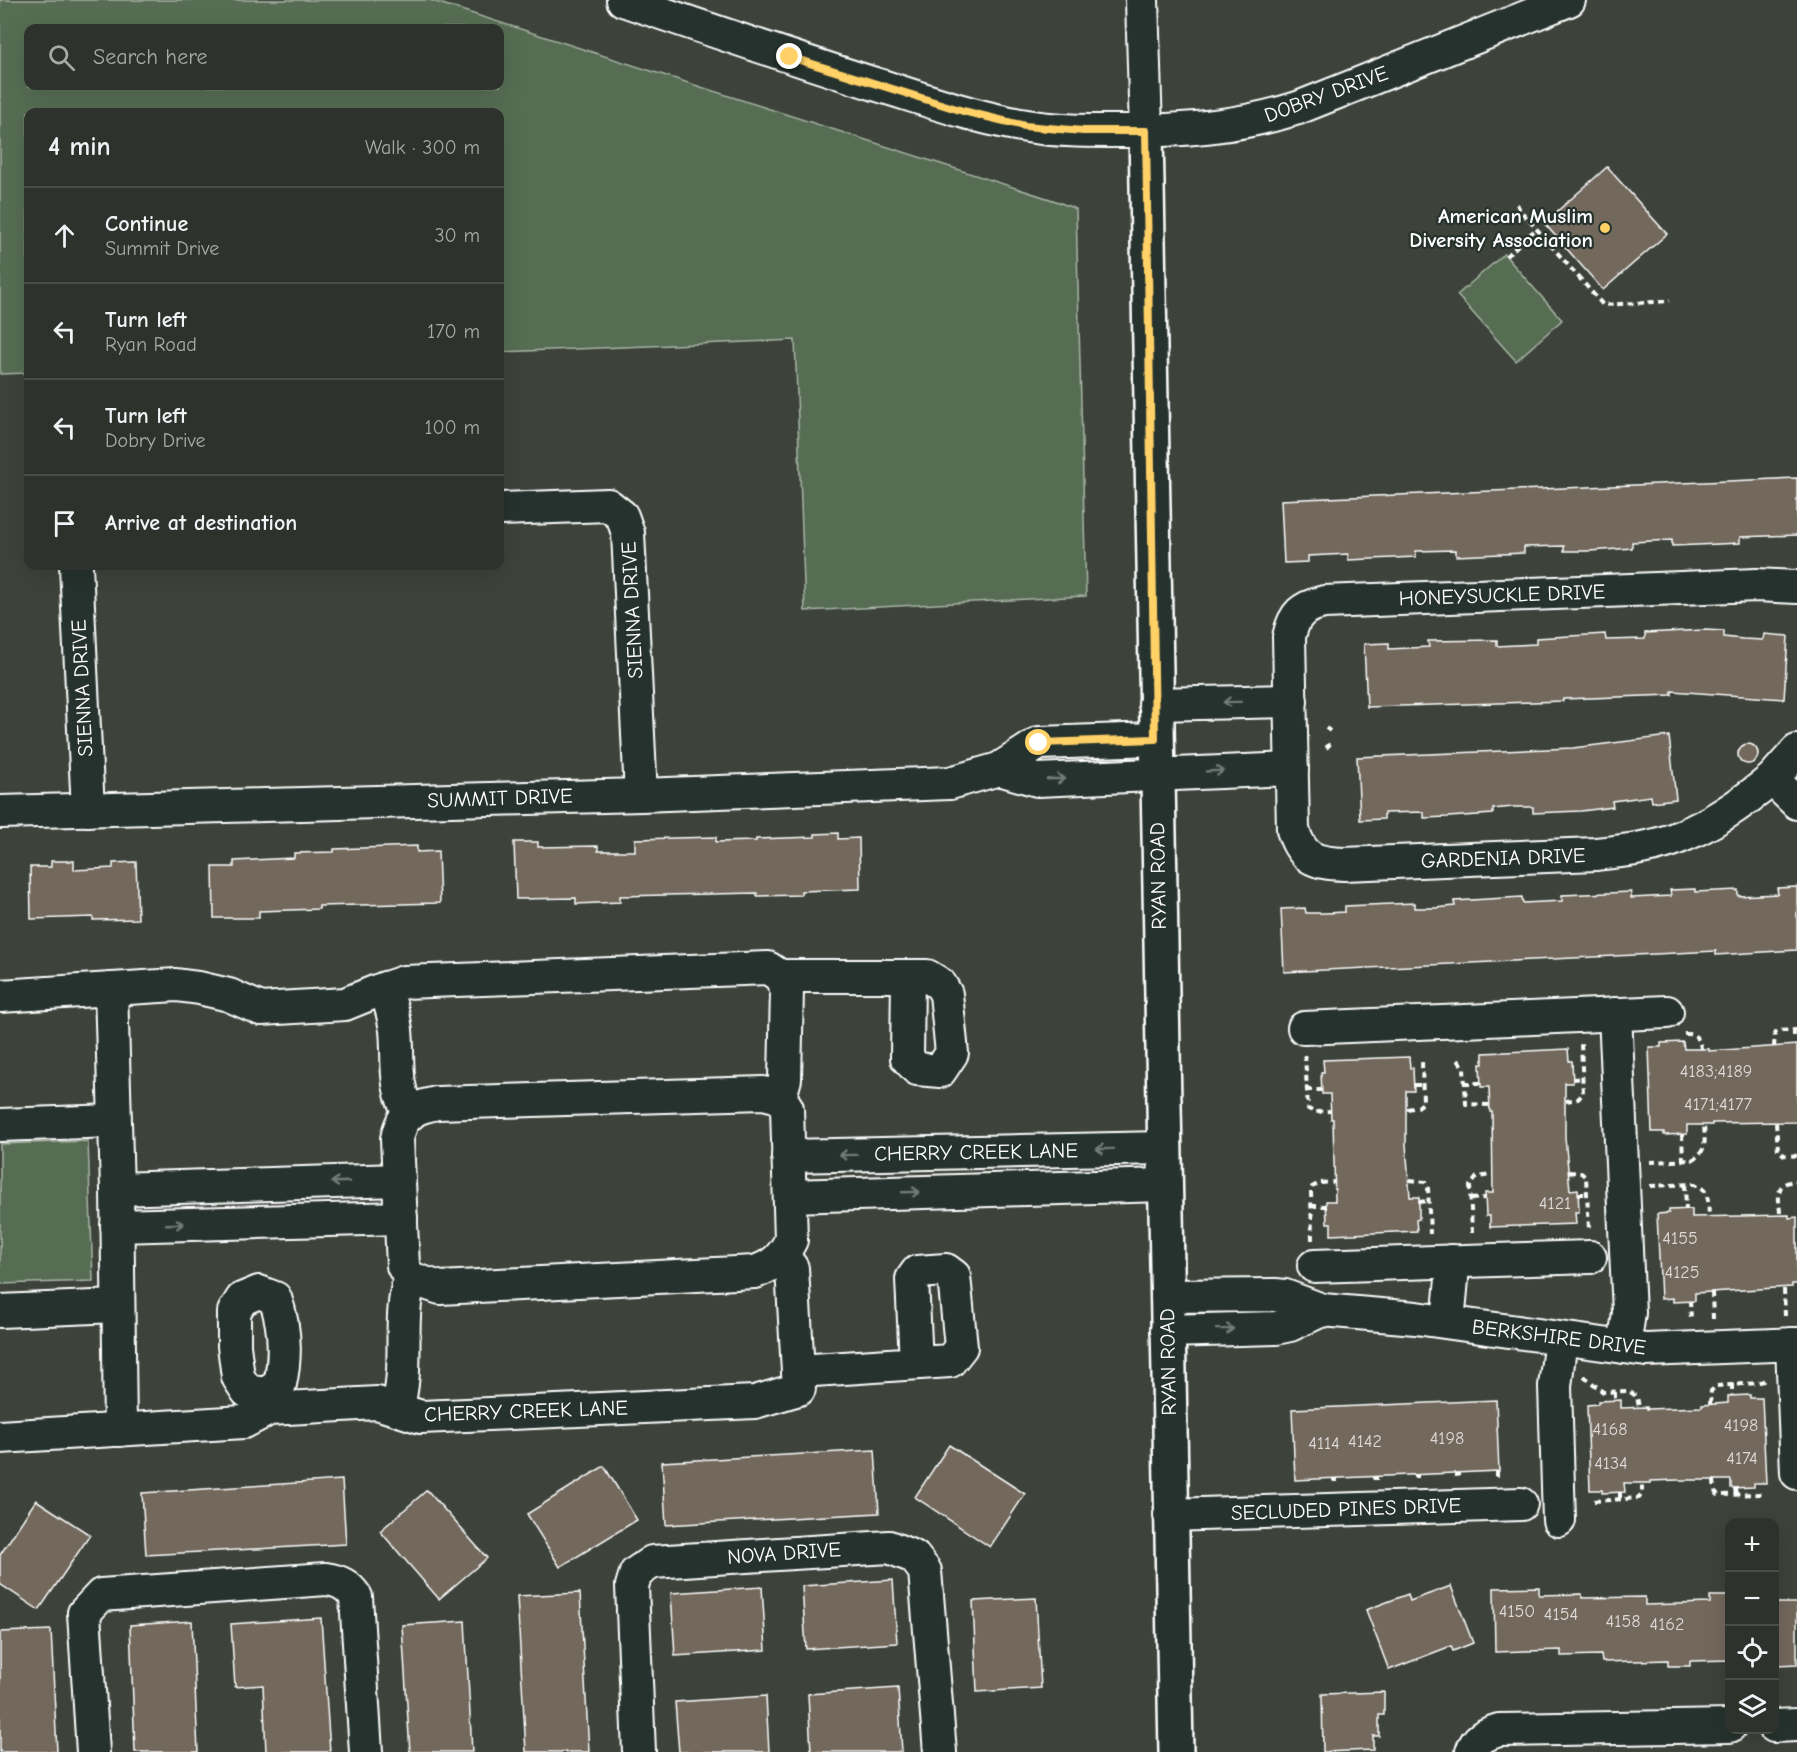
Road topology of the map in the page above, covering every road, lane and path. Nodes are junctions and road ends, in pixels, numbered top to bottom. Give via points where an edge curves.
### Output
1 (623, 0) edge
2 (1142, 0) edge
3 (1569, 0) edge
4 (1146, 131) junction
5 (1517, 204) dead end
6 (1536, 229) junction
7 (1506, 256) dead end
8 (1670, 301) dead end
9 (504, 509) edge
10 (76, 570) edge
11 (1797, 587) edge
12 (1291, 701) junction
13 (1155, 704) junction
14 (1326, 728) dead end
15 (1330, 731) dead end
16 (1291, 735) joint
17 (1155, 739) junction
18 (1330, 744) dead end
19 (1326, 748) dead end
20 (1797, 751) edge
21 (999, 769) junction
22 (1292, 769) junction
23 (1156, 774) junction
24 (1772, 779) junction
25 (641, 795) junction
26 (1797, 803) edge
27 (88, 810) junction
28 (0, 813) edge
29 (780, 976) junction
30 (908, 976) dead end
31 (386, 988) junction
32 (111, 989) junction
33 (0, 996) edge
34 (1667, 1012) dead end
35 (1616, 1014) junction
36 (1795, 1030) edge
37 (1304, 1037) joint
38 (1794, 1038) dead end
39 (1581, 1039) dead end
40 (1774, 1047) dead end
41 (1422, 1060) dead end
42 (1458, 1060) dead end
43 (1583, 1078) junction
44 (1573, 1079) dead end
45 (1464, 1083) junction
46 (1480, 1083) dead end
47 (1414, 1085) dead end
48 (1423, 1085) junction
49 (1306, 1090) junction
50 (1321, 1090) dead end
51 (780, 1097) junction
52 (1566, 1101) dead end
53 (1490, 1105) dead end
54 (1407, 1109) dead end
55 (1330, 1112) dead end
56 (410, 1114) junction
57 (114, 1121) junction
58 (1776, 1123) dead end
59 (0, 1125) edge
60 (1704, 1125) dead end
61 (1682, 1134) dead end
62 (1164, 1148) junction
63 (789, 1156) junction
64 (1797, 1156) edge
65 (1683, 1161) junction
66 (1644, 1162) dead end
67 (1569, 1172) dead end
68 (1492, 1175) dead end
69 (399, 1180) junction
70 (1410, 1180) dead end
71 (1797, 1181) edge
72 (1334, 1182) dead end
73 (1685, 1184) junction
74 (1165, 1185) junction
75 (1644, 1187) dead end
76 (117, 1189) junction
77 (1578, 1194) dead end
78 (1587, 1194) junction
79 (790, 1196) junction
80 (1486, 1198) dead end
81 (1471, 1199) junction
82 (1428, 1201) junction
83 (1419, 1202) dead end
84 (1311, 1206) junction
85 (1326, 1206) dead end
86 (1686, 1209) dead end
87 (1780, 1213) dead end
88 (1709, 1216) dead end
89 (400, 1218) junction
90 (117, 1226) junction
91 (1472, 1239) dead end
92 (1590, 1247) joint
93 (1440, 1251) junction
94 (783, 1256) junction
95 (1313, 1256) joint
96 (410, 1278) junction
97 (1784, 1289) dead end
98 (1712, 1292) dead end
99 (1167, 1296) junction
100 (1690, 1301) dead end
101 (117, 1306) junction
102 (1322, 1310) junction
103 (0, 1311) edge
104 (1713, 1318) dead end
105 (1691, 1319) dead end
106 (1448, 1322) junction
107 (1167, 1331) junction
108 (1791, 1335) edge
109 (1561, 1339) junction
110 (1624, 1347) junction
111 (916, 1363) dead end
112 (798, 1371) junction
113 (1579, 1371) dead end
114 (1772, 1377) dead end
115 (1732, 1384) junction
116 (1615, 1392) junction
117 (1732, 1395) dead end
118 (1616, 1400) dead end
119 (1710, 1404) dead end
120 (1639, 1407) dead end
121 (397, 1409) junction
122 (120, 1430) junction
123 (0, 1437) edge
124 (1797, 1473) edge
125 (1714, 1480) dead end
126 (1642, 1483) dead end
127 (1735, 1488) dead end
128 (1620, 1492) dead end
129 (1763, 1494) dead end
130 (1736, 1495) junction
131 (1620, 1500) junction
132 (1594, 1501) dead end
133 (1521, 1504) dead end
134 (1170, 1515) junction
135 (1559, 1520) dead end
136 (1797, 1725) edge
137 (1725, 1726) edge
138 (1779, 1726) edge
139 (1474, 1746) edge
140 (93, 1752) edge
141 (366, 1752) edge
142 (639, 1752) edge
143 (940, 1752) edge
144 (1176, 1752) edge

1 - 4 street, DOBRY DRIVE via 963,111 1025,126
2 - 4 street, RYAN ROAD
3 - 4 street, DOBRY DRIVE via 1270,117 1207,128
4 - 13 main road, RYAN ROAD
5 - 6 path
6 - 7 path
6 - 8 path via 1603,304
9 - 25 street, SIENNA DRIVE via 608,505 622,516 628,533
10 - 27 street, SIENNA DRIVE
11 - 12 street, HONEYSUCKLE DRIVE via 1756,585 1310,605 1292,623 1289,637
12 -> 13 street
12 - 16 street, HONEYSUCKLE DRIVE
13 - 17 main road, RYAN ROAD
14 - 15 path
16 - 22 street, GARDENIA DRIVE
17 - 21 street, SUMMIT DRIVE via 1039,743
17 - 23 main road, RYAN ROAD
18 - 19 path
20 - 24 street, GARDENIA DRIVE
21 -> 23 street via 1037,780
21 - 25 street, SUMMIT DRIVE via 950,783
23 -> 22 street
22 - 24 street, GARDENIA DRIVE via 1293,830 1301,849 1317,861 1344,864 1631,850 1681,837
23 - 62 main road, RYAN ROAD
24 - 26 street
25 - 27 street, SUMMIT DRIVE
27 - 28 street, SUMMIT DRIVE
29 - 30 street
29 - 31 street via 768,968 404,982
29 - 51 street via 787,990 785,1079
31 - 32 street via 345,1004 261,1009 199,988 176,985
31 - 56 street via 396,1032 401,1100
32 - 33 street
32 - 57 street
34 - 35 street
35 - 37 street
35 - 110 street via 1629,1312
36 - 38 path
36 - 40 path via 1775,1032
37 - 49 path
39 - 43 path
41 - 48 path
42 - 45 path via 1464,1068
43 - 44 path
43 - 52 path via 1581,1097
45 - 46 path
45 - 53 path via 1466,1104
47 - 48 path
48 - 54 path via 1423,1103
49 - 50 path
49 - 55 path via 1309,1111
51 - 56 street via 763,1093 437,1103 417,1107
51 - 63 street via 787,1108
56 - 69 street via 400,1126 397,1140
57 - 59 street
57 - 76 street
58 - 64 path via 1778,1150
60 - 65 path via 1703,1151 1692,1160
61 - 65 path
62 -> 63 street, CHERRY CREEK LANE
62 - 74 main road, RYAN ROAD
63 - 79 street
65 - 66 path
67 - 78 path via 1586,1177
68 - 81 path via 1474,1180 1470,1186
69 -> 76 street
69 - 89 street
70 - 82 path via 1425,1182
71 - 87 path via 1782,1185
72 - 84 path via 1312,1187
73 - 75 path
73 - 86 path
73 - 88 path via 1704,1189
79 -> 74 street, CHERRY CREEK LANE
74 - 99 main road, RYAN ROAD
76 - 90 street
77 - 78 path
78 - 92 path
79 - 94 street via 791,1240
80 - 81 path
81 - 91 path
82 - 83 path
82 - 93 path
84 - 85 path
84 - 95 path
90 -> 89 street
89 - 96 street via 403,1266
90 - 101 street
92 - 93 street
93 - 95 street
93 - 106 street via 1452,1278
94 - 96 street via 772,1266 755,1272 440,1288
94 - 112 street, CHERRY CREEK LANE via 792,1268
96 - 121 street via 405,1296 402,1393
97 - 108 path
98 - 104 path
99 - 102 street, BERKSHIRE DRIVE via 1275,1295
99 - 107 main road, RYAN ROAD
100 - 105 path
101 - 103 street
101 - 122 street
102 - 106 street, BERKSHIRE DRIVE
107 -> 102 street, BERKSHIRE DRIVE via 1276,1328
106 - 109 street, BERKSHIRE DRIVE
107 - 134 main road, RYAN ROAD
108 - 110 street, BERKSHIRE DRIVE via 1646,1350
108 - 124 street
109 - 110 street, BERKSHIRE DRIVE
109 - 135 street via 1555,1386
111 - 112 street
112 - 121 street, CHERRY CREEK LANE via 799,1389 755,1402 421,1417
113 - 116 path via 1599,1390
114 - 115 path via 1757,1383
115 - 117 path
115 - 119 path via 1713,1388
116 - 118 path
116 - 120 path via 1636,1395
121 - 122 street, CHERRY CREEK LANE via 377,1403 268,1402 244,1422
122 - 123 street, CHERRY CREEK LANE
125 - 130 path via 1718,1495
126 - 131 path via 1639,1498
127 - 130 path
128 - 131 path
129 - 130 path
131 - 132 path
133 - 134 street, SECLUDED PINES DRIVE
134 - 144 main road, RYAN ROAD
136 - 138 street
137 - 139 street via 1499,1730 1487,1734
140 - 141 street via 84,1613 101,1595 326,1579 350,1587 357,1597
142 - 143 street, NOVA DRIVE via 632,1586 636,1573 652,1562 889,1546 914,1557 925,1571

